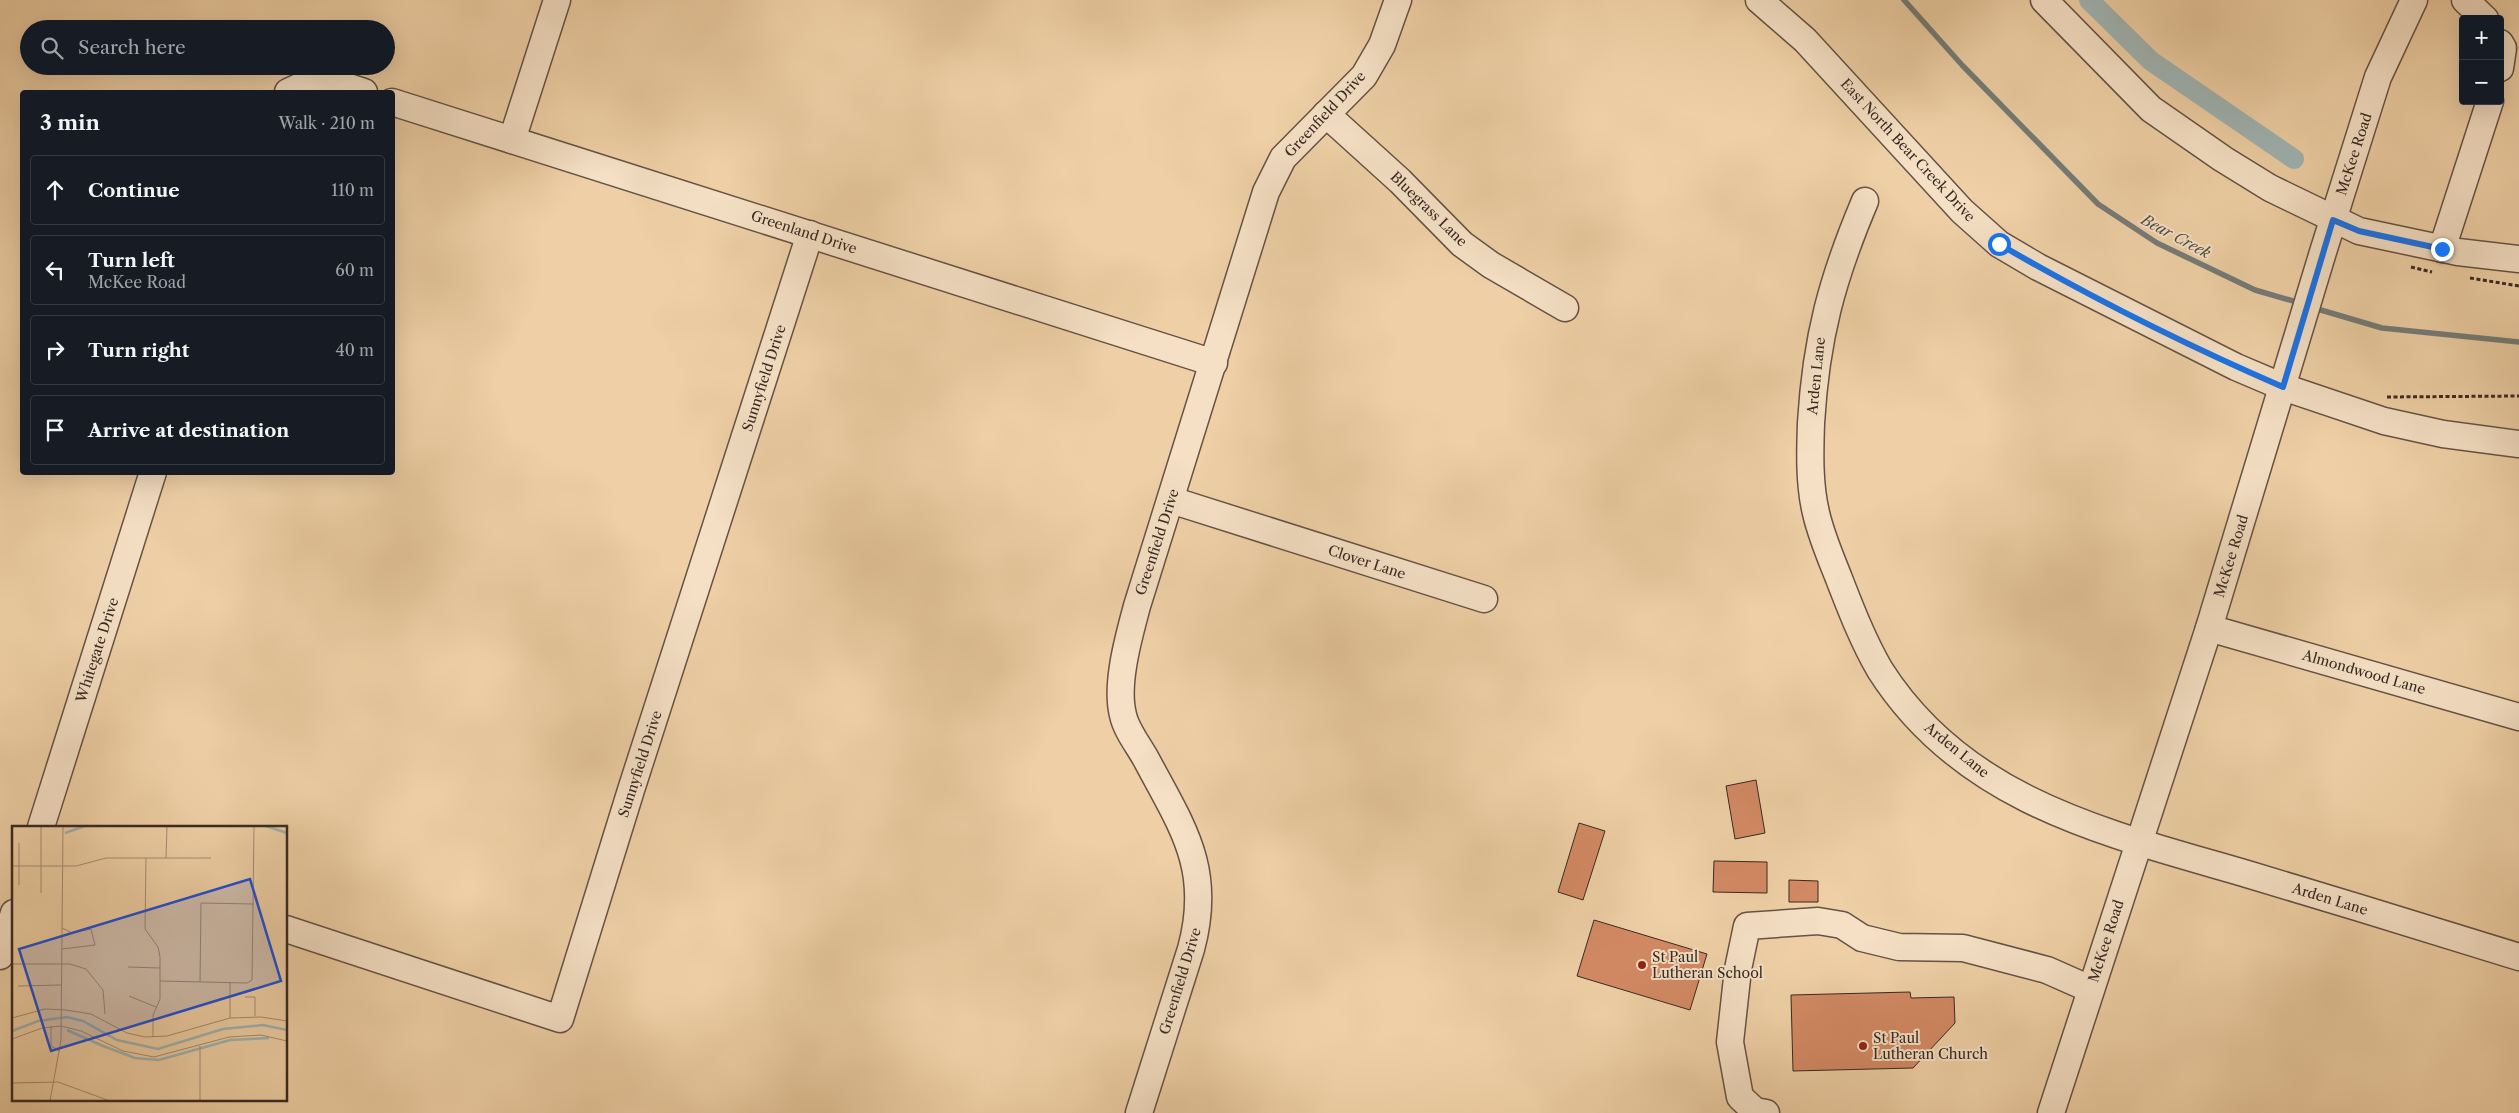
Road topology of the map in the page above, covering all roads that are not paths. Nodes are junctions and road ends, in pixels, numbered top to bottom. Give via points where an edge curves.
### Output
1 (556, 0) edge
2 (1398, 0) edge
3 (1759, 0) edge
4 (2044, 0) edge
5 (2414, 0) edge
6 (2465, 0) edge
7 (2481, 15) edge
8 (298, 88) edge
9 (358, 90) edge
10 (395, 103) edge
11 (2489, 105) edge
12 (1326, 114) junction
13 (512, 140) junction
14 (1865, 201) dead end
15 (2333, 220) junction
16 (810, 234) junction
17 (2442, 249) junction
18 (2519, 259) edge
19 (1565, 308) dead end
20 (1214, 363) junction
21 (2286, 375) junction
22 (2519, 444) edge
23 (152, 475) edge
24 (1171, 500) junction
25 (1484, 599) dead end
26 (2208, 628) junction
27 (2519, 717) edge
28 (41, 826) edge
29 (2138, 842) junction
30 (12, 919) edge
31 (288, 929) edge
32 (0, 956) edge
33 (2519, 957) edge
34 (2090, 989) junction
35 (1139, 1113) edge
36 (1766, 1113) edge
37 (2051, 1113) edge

1 - 13 street
2 - 12 street, Greenfield Drive via 1382,45 1364,76
3 - 21 street, East North Bear Creek Drive via 1805,40 1962,210 1999,244 2236,367
4 - 15 street via 2151,109 2230,164
5 - 15 street, McKee Road via 2378,77
6 - 7 street
8 - 9 street via 344,85
10 - 13 street, Greenland Drive
11 - 17 street
12 - 19 street, Bluegrass Lane via 1400,181 1462,244 1491,265
12 - 20 street, Greenfield Drive via 1283,158 1266,192
13 - 16 street, Greenland Drive
14 - 29 street, Arden Lane via 1834,279 1820,334 1809,455 1815,512 1848,602 1879,667 1896,693 1940,739 2030,801 2058,815
15 - 17 street via 2359,231
15 - 21 street, McKee Road
16 - 20 street, Greenland Drive
16 - 31 street, Sunnyfield Drive via 560,1019
17 - 18 street
20 - 24 street, Greenfield Drive
21 - 22 street, East North Bear Creek Drive via 2384,421 2443,434
21 - 26 street, McKee Road
23 - 28 street, Whitegate Drive
24 - 25 street, Clover Lane
24 - 35 street, Greenfield Drive via 1123,659 1123,715 1180,821 1195,862 1200,895 1197,928
26 - 27 street, Almondwood Lane
26 - 29 street, McKee Road
29 - 33 street, Arden Lane
29 - 34 street, McKee Road
30 - 32 street
34 - 36 street via 2047,970 1963,948 1899,947 1862,938 1842,925 1818,921 1747,926 1738,969 1730,1042 1740,1097 1756,1111
34 - 37 street, McKee Road

